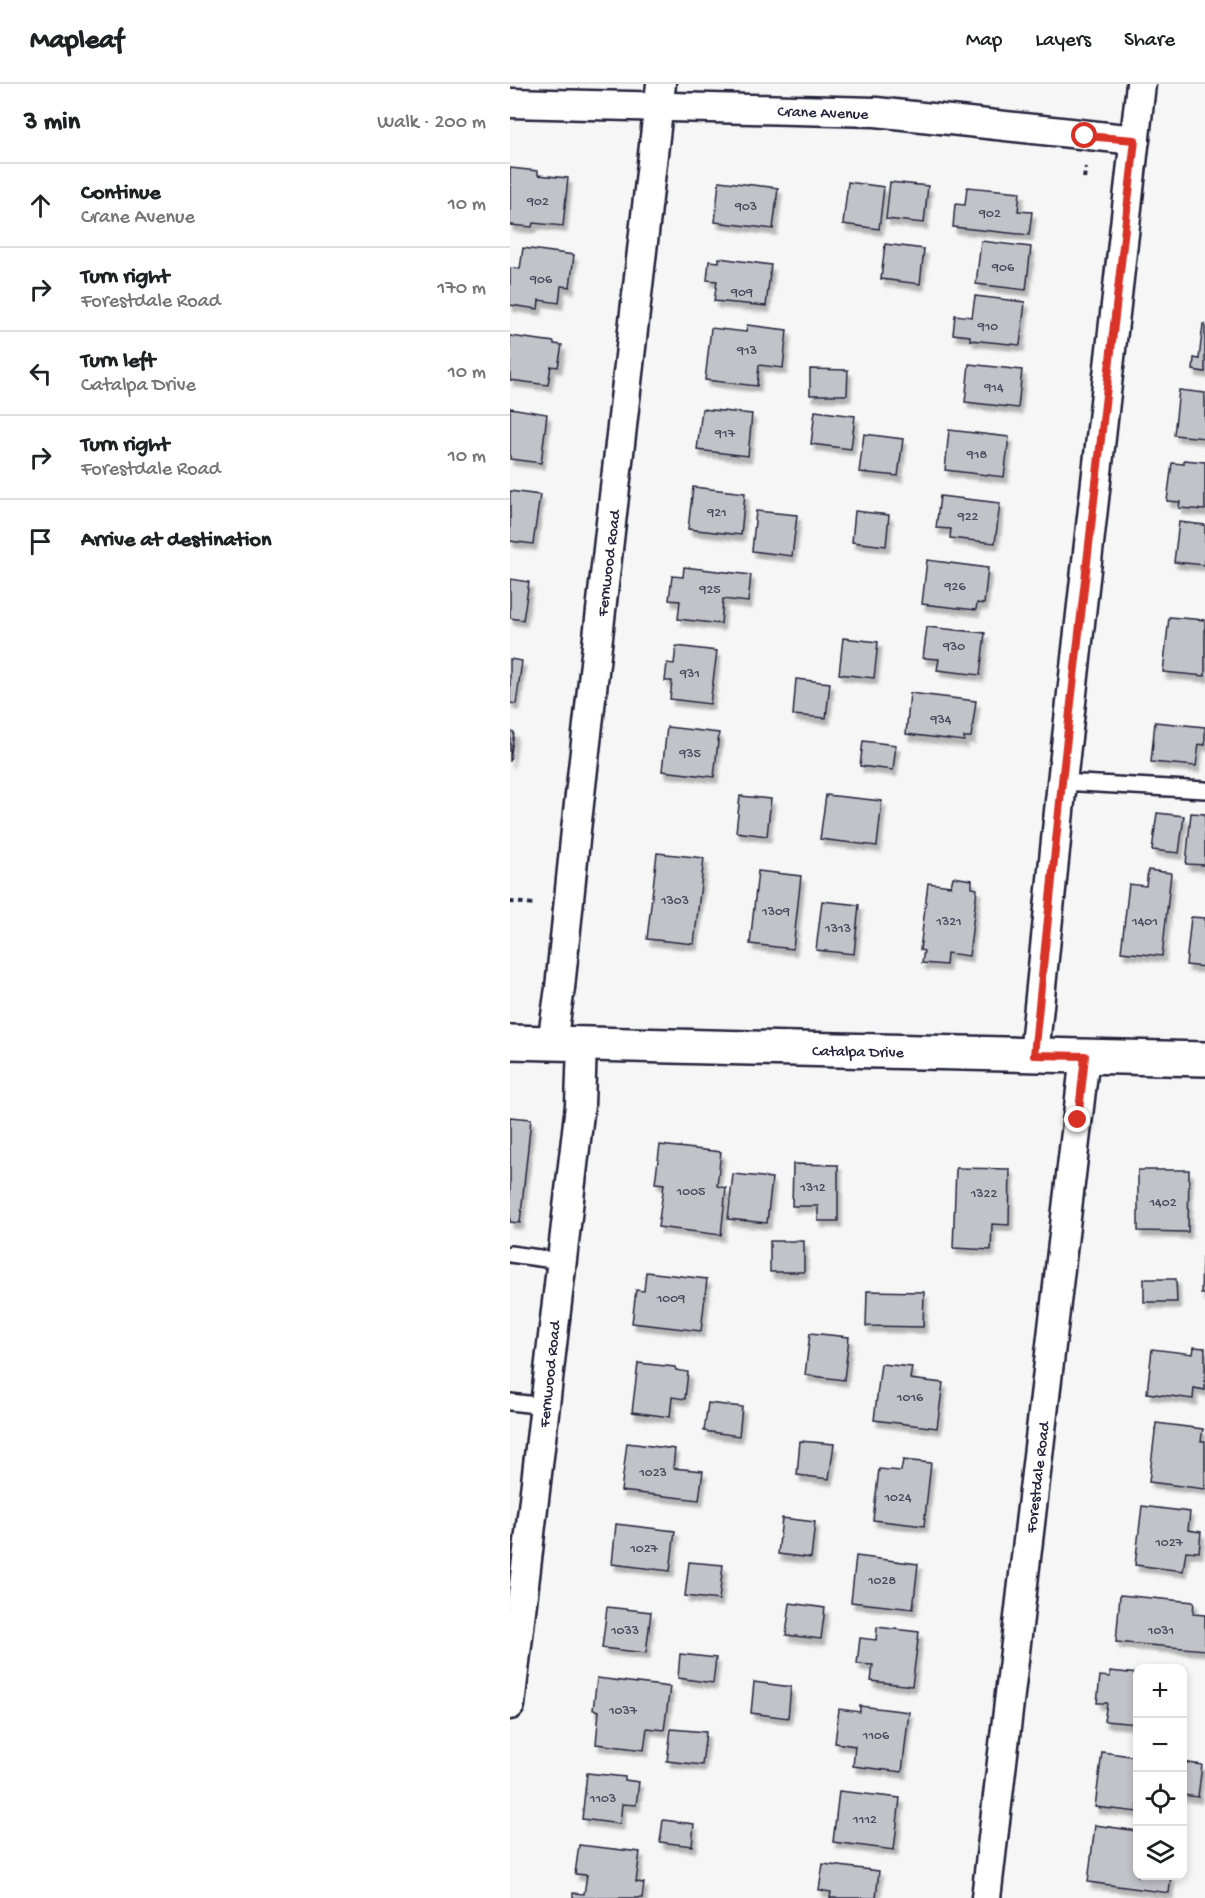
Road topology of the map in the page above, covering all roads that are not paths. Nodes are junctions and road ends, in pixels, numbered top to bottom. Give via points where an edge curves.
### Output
1 (1141, 84) edge
2 (660, 96) edge
3 (510, 103) edge
4 (1135, 140) junction
5 (1062, 782) junction
6 (1205, 790) edge
7 (510, 1042) edge
8 (567, 1043) junction
9 (1034, 1055) junction
10 (1085, 1056) junction
11 (1205, 1059) edge
12 (510, 1254) edge
13 (561, 1261) junction
14 (510, 1402) edge
15 (545, 1406) junction
16 (512, 1665) edge
17 (510, 1705) edge
18 (986, 1898) edge

1 - 4 street
2 - 3 street, Crane Avenue
2 - 4 street, Crane Avenue via 925,116
2 - 8 street, Fernwood Road via 560,988
4 - 5 street
5 - 6 lane
5 - 9 street
7 - 8 street, Catalpa Drive
8 - 9 street, Catalpa Drive
8 - 13 street, Fernwood Road via 582,1091
9 - 10 street, Catalpa Drive
10 - 11 street, Catalpa Drive
10 - 18 street, Forestdale Road
12 - 13 lane
13 - 15 street, Fernwood Road
14 - 15 lane
15 - 16 street, Fernwood Road
16 - 17 street, Fernwood Road

